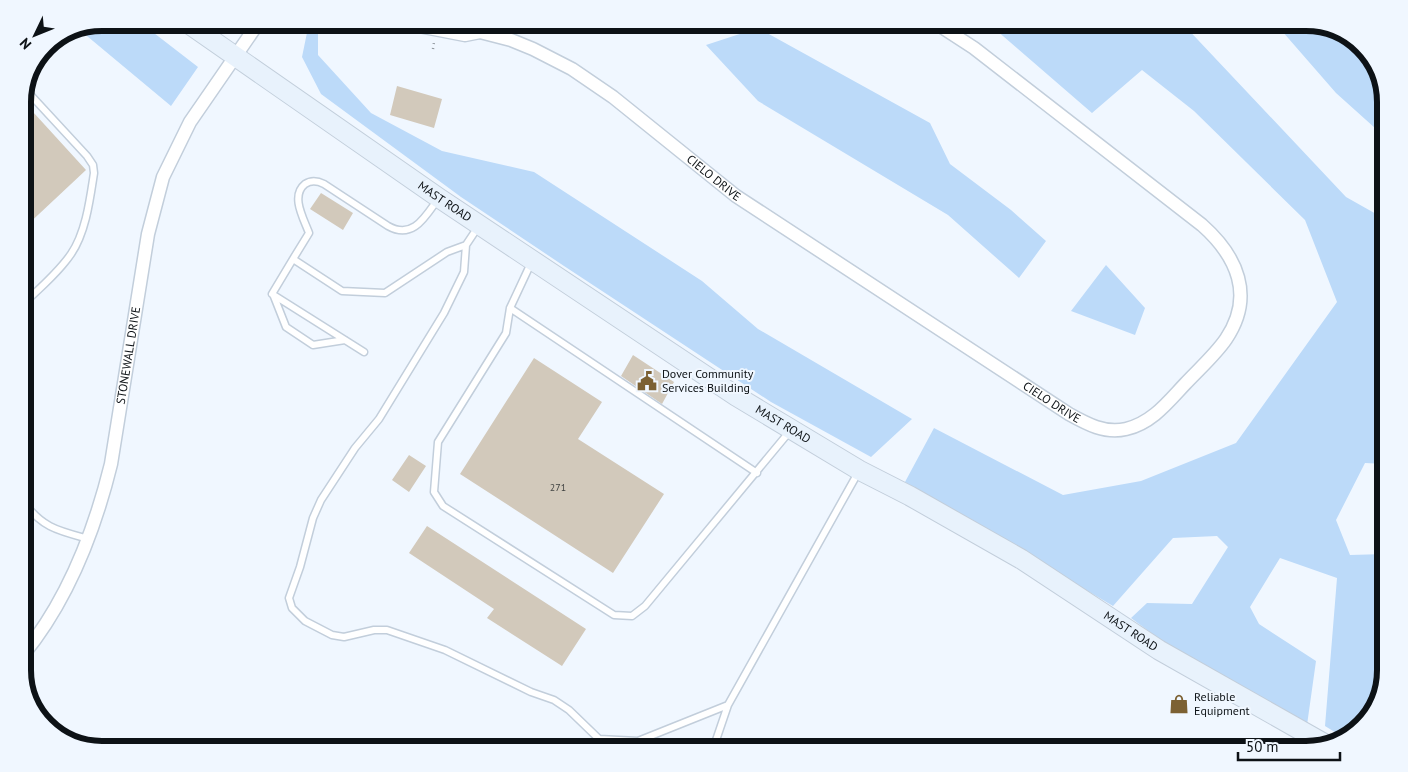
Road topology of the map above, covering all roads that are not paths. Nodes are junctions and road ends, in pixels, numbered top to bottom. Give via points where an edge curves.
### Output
1 (199, 31) edge
2 (252, 31) edge
3 (444, 31) edge
4 (948, 31) edge
5 (480, 32) joint
6 (235, 56) junction
7 (31, 96) edge
8 (439, 198) junction
9 (479, 225) junction
10 (466, 245) junction
11 (293, 259) junction
12 (533, 260) junction
13 (272, 294) junction
14 (31, 296) edge
15 (510, 308) junction
16 (345, 340) junction
17 (364, 352) dead end
18 (791, 430) junction
19 (859, 470) junction
20 (757, 473) junction
21 (31, 512) edge
22 (89, 539) junction
23 (31, 644) edge
24 (728, 705) junction
25 (1317, 740) edge
26 (638, 741) joint
27 (716, 741) edge

1 - 6 street, MAST ROAD
2 - 6 street, STONEWALL DRIVE
3 - 5 street, CIELO DRIVE via 465,35
4 - 5 street, CIELO DRIVE via 1202,225 1227,250 1234,264 1239,278 1240,305 1232,330 1216,352 1162,409 1139,425 1125,429 1098,428 1069,414 736,196 613,97 572,69 533,49
6 - 8 street, MAST ROAD
6 - 22 street, STONEWALL DRIVE via 190,122 154,204 111,464
7 - 14 lane via 87,156 94,173 82,228 71,254
8 - 9 street, MAST ROAD
8 - 11 lane via 420,224 411,230 400,231 324,184 308,182 300,189 298,198 309,233
9 - 10 lane
9 - 12 street, MAST ROAD
10 - 11 lane via 447,252 385,293 342,291
10 - 26 lane via 464,272 444,314 379,420 355,448 317,509 290,603 304,621 332,635 344,638 387,630 445,650 554,700 599,739
11 - 13 lane
12 - 15 lane
12 - 18 street, MAST ROAD
13 - 16 lane
13 - 16 lane via 286,327 313,345
15 - 20 lane
15 - 20 lane via 506,333 438,442 434,492 443,506 614,615 632,616 645,606
16 - 17 lane
18 - 19 street, MAST ROAD
18 - 20 lane
19 - 24 lane
19 - 25 street, MAST ROAD via 1021,559 1159,650
21 - 22 lane via 46,525
22 - 23 street, STONEWALL DRIVE via 55,610
24 - 26 lane
24 - 27 lane

